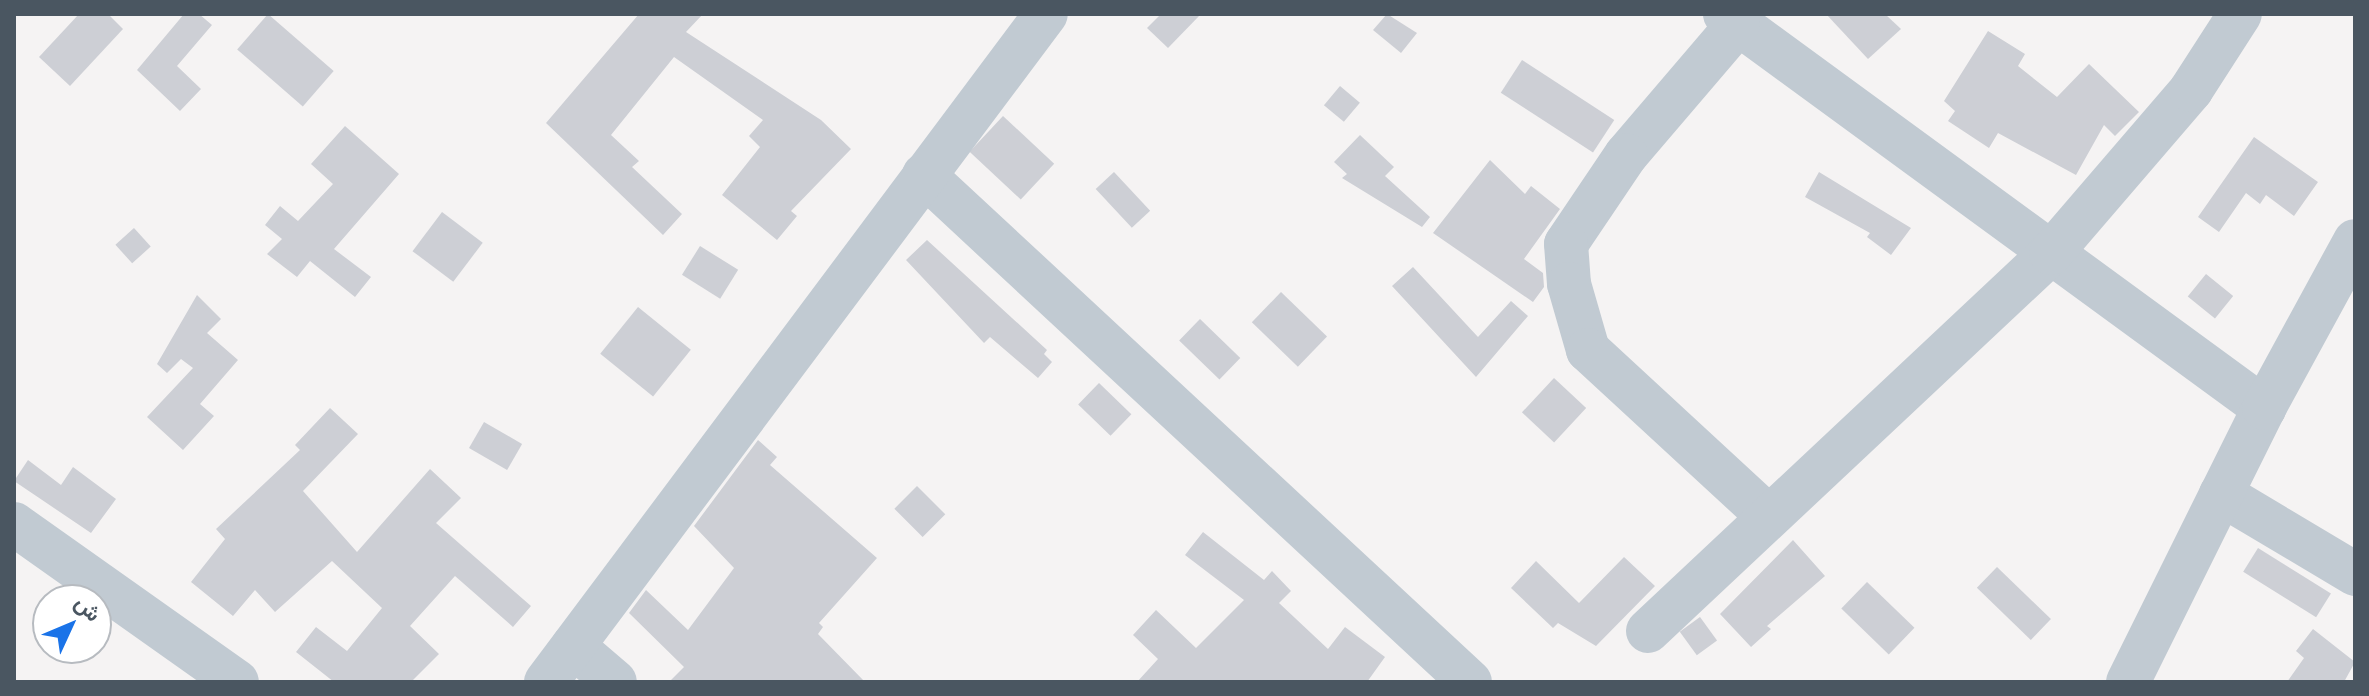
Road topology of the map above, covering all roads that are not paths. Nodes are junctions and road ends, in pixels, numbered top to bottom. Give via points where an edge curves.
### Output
1 (1046, 14) edge
2 (2240, 14) edge
3 (1732, 19) edge
4 (924, 175) junction
5 (2355, 241) edge
6 (2051, 253) junction
7 (2264, 408) junction
8 (2221, 494) junction
9 (1769, 517) junction
10 (14, 524) edge
11 (2355, 574) edge
12 (1648, 631) dead end
13 (573, 646) junction
14 (237, 682) edge
15 (546, 682) edge
16 (615, 682) edge
17 (1470, 682) edge
18 (2128, 682) edge

1 - 4 street
2 - 6 street via 2191,90
3 - 6 street
3 - 9 street via 1626,155 1566,244 1569,284 1588,350
4 - 13 street
4 - 17 street
5 - 7 street
6 - 7 street
6 - 9 street
7 - 8 street
8 - 11 street
8 - 18 street
9 - 12 street
10 - 14 street
13 - 15 street
13 - 16 street

